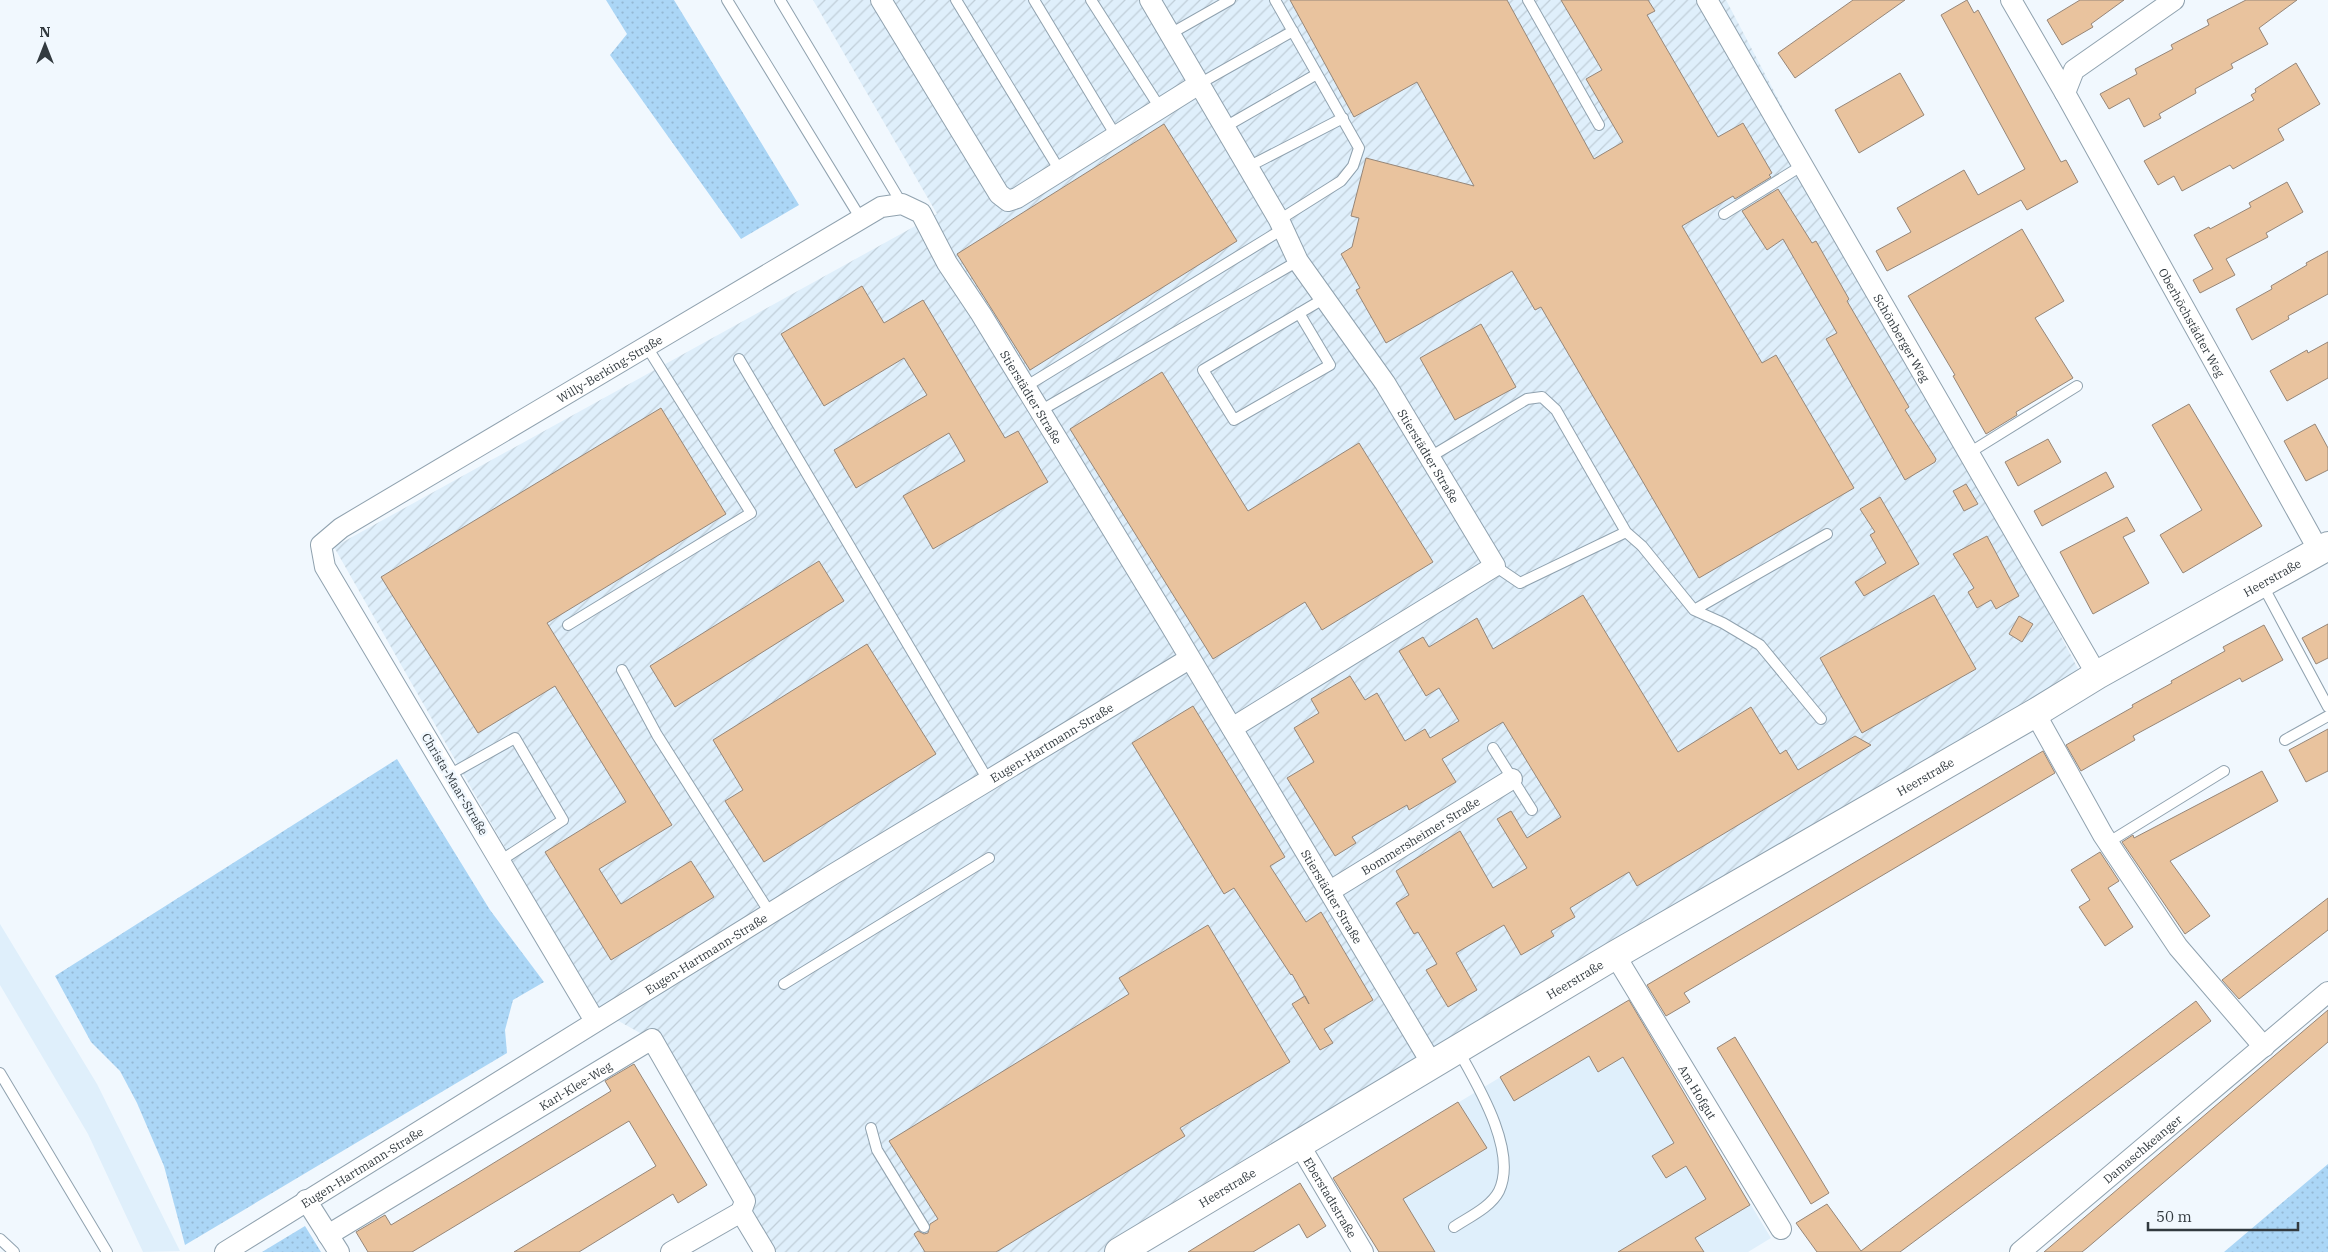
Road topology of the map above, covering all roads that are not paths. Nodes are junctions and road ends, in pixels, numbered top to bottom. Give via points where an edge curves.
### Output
1 (727, 0) edge
2 (780, 0) edge
3 (881, 0) edge
4 (956, 0) edge
5 (1034, 0) edge
6 (1091, 0) edge
7 (1150, 0) edge
8 (1230, 0) edge
9 (1276, 0) edge
10 (1528, 0) edge
11 (2011, 0) edge
12 (2174, 0) edge
13 (1710, 1) edge
14 (1293, 31) junction
15 (1170, 34) junction
16 (1317, 74) junction
17 (1199, 84) junction
18 (2065, 93) junction
19 (1160, 108) junction
20 (1343, 118) junction
21 (1598, 125) dead end
22 (1225, 127) junction
23 (1116, 136) junction
24 (1803, 166) junction
25 (1248, 168) junction
26 (1060, 171) junction
27 (902, 204) junction
28 (1724, 214) dead end
29 (861, 218) junction
30 (1281, 224) junction
31 (1298, 261) junction
32 (1325, 298) junction
33 (1299, 313) junction
34 (647, 347) junction
35 (739, 359) dead end
36 (2077, 386) dead end
37 (1025, 387) junction
38 (1040, 411) junction
39 (1969, 453) junction
40 (1430, 457) junction
41 (1626, 532) junction
42 (1827, 534) dead end
43 (321, 545) joint
44 (2323, 548) edge
45 (1495, 566) junction
46 (2261, 583) junction
47 (1694, 610) junction
48 (568, 625) dead end
49 (1189, 659) junction
50 (622, 670) dead end
51 (2097, 675) junction
52 (2328, 707) edge
53 (2035, 713) junction
54 (2328, 716) edge
55 (1821, 719) dead end
56 (1232, 728) junction
57 (2285, 740) dead end
58 (1493, 748) dead end
59 (2224, 771) dead end
60 (449, 775) junction
61 (1512, 779) junction
62 (988, 780) junction
63 (1532, 810) dead end
64 (2106, 838) junction
65 (989, 858) dead end
66 (500, 860) junction
67 (1330, 891) junction
68 (770, 913) junction
69 (1615, 955) junction
70 (784, 984) dead end
71 (2328, 992) edge
72 (595, 1021) junction
73 (2264, 1047) junction
74 (1458, 1049) junction
75 (1432, 1064) junction
76 (0, 1073) edge
77 (870, 1128) dead end
78 (1299, 1144) junction
79 (306, 1200) junction
80 (741, 1212) junction
81 (924, 1227) dead end
82 (1454, 1227) dead end
83 (1781, 1229) dead end
84 (328, 1235) junction
85 (0, 1239) edge
86 (14, 1252) edge
87 (107, 1252) edge
88 (225, 1252) edge
89 (339, 1252) edge
90 (671, 1252) edge
91 (765, 1252) edge
92 (1119, 1252) edge
93 (1363, 1252) edge
94 (2020, 1252) edge

1 - 29 lane
2 - 27 lane
3 - 26 street via 998,194 1008,201 1017,198
4 - 26 lane
5 - 23 lane
6 - 19 lane
7 - 15 street, Stierstädter Straße
8 - 15 lane
9 - 14 lane
10 - 21 lane
11 - 18 street, Oberhöchstädter Weg
12 - 18 street via 2074,70
13 - 24 street, Schönberger Weg
14 - 16 lane
14 - 17 lane
15 - 17 street, Stierstädter Straße
16 - 20 lane
16 - 22 lane
17 - 19 street
17 - 22 street, Stierstädter Straße
18 - 44 street, Oberhöchstädter Weg
19 - 23 street
20 - 25 lane
20 - 30 lane via 1359,148 1353,166 1341,181
22 - 25 street, Stierstädter Straße
23 - 26 street
24 - 28 lane
24 - 39 street, Schönberger Weg
25 - 30 street, Stierstädter Straße
27 - 29 street, Willy-Berking-Straße via 881,207
27 - 37 street, Stierstädter Straße via 920,214
29 - 34 street, Willy-Berking-Straße
30 - 31 street, Stierstädter Straße
30 - 37 lane
31 - 32 street, Stierstädter Straße
31 - 38 lane
32 - 33 lane
32 - 40 street, Stierstädter Straße via 1385,383
33 - 33 lane via 1203,370 1234,420 1330,365
34 - 43 street, Willy-Berking-Straße via 341,528
34 - 48 lane via 751,514
35 - 62 lane
36 - 39 lane
37 - 38 street, Stierstädter Straße
38 - 49 street, Stierstädter Straße
39 - 51 street, Schönberger Weg
40 - 41 lane via 1527,399 1542,397 1556,410
40 - 45 street, Stierstädter Straße
41 - 45 lane via 1520,583
41 - 47 lane via 1642,546
42 - 47 lane
43 - 60 street, Christa-Maar-Straße via 326,566
44 - 46 main road, Heerstraße
45 - 56 street
46 - 51 main road, Heerstraße
46 - 52 lane
47 - 55 lane via 1760,645
49 - 56 street, Stierstädter Straße
49 - 62 street, Eugen-Hartmann-Straße
50 - 68 lane via 657,735
51 - 53 main road, Heerstraße
53 - 64 street
53 - 69 main road, Heerstraße
54 - 57 lane
56 - 67 street, Stierstädter Straße
58 - 61 lane
59 - 64 lane
60 - 66 street, Christa-Maar-Straße
60 - 66 lane via 515,738 563,820
61 - 63 lane
61 - 67 street, Bommersheimer Straße
62 - 68 street, Eugen-Hartmann-Straße
64 - 73 street via 2178,947
65 - 70 lane
66 - 72 street, Christa-Maar-Straße
67 - 75 street, Stierstädter Straße
68 - 72 street, Eugen-Hartmann-Straße
69 - 74 main road, Heerstraße
69 - 83 street, Am Hofgut
71 - 73 street, Damaschkeanger
72 - 79 street, Eugen-Hartmann-Straße
73 - 94 street, Damaschkeanger
74 - 75 main road, Heerstraße
74 - 82 lane via 1492,1114 1504,1165 1499,1191 1487,1206
75 - 78 main road, Heerstraße
76 - 87 lane
77 - 81 lane via 877,1150
78 - 92 main road, Heerstraße
78 - 93 street, Eberstadtstraße
79 - 84 street
79 - 88 street, Eugen-Hartmann-Straße
80 - 84 street, Karl-Klee-Weg via 745,1201 652,1039
80 - 90 street
80 - 91 street, Karl-Klee-Weg
84 - 89 street
85 - 86 lane

